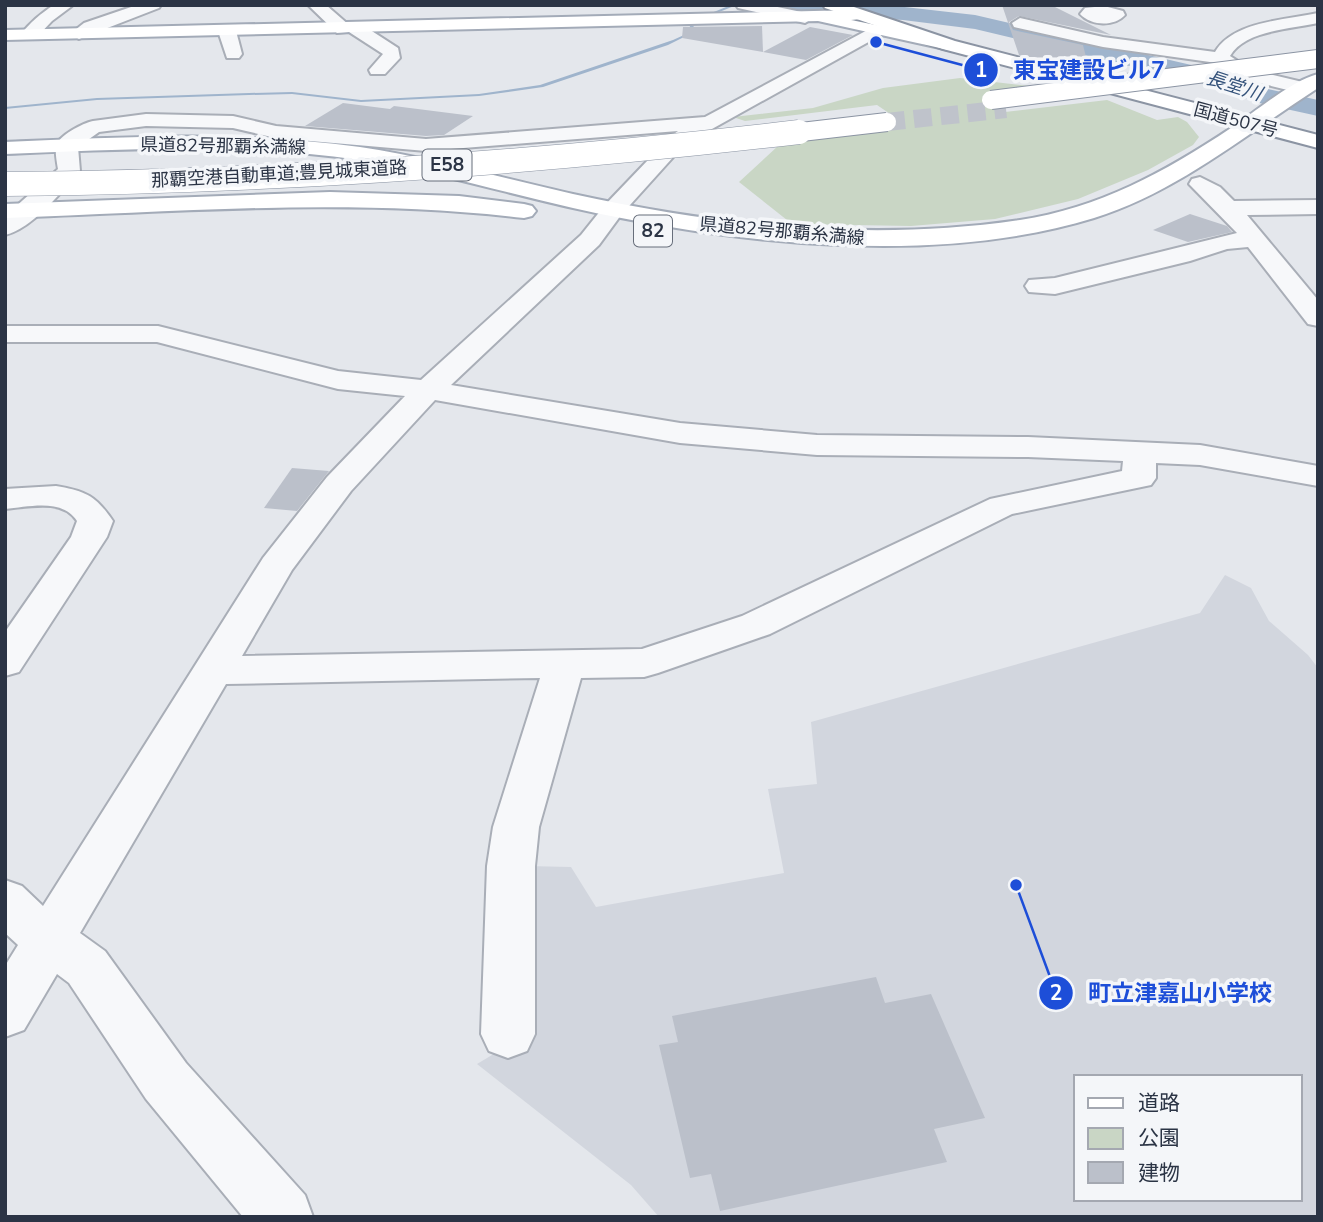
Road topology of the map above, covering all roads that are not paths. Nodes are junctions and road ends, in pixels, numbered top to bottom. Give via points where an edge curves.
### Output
1 (153, 5) edge
2 (316, 5) edge
3 (744, 5) edge
4 (831, 5) edge
5 (64, 6) edge
6 (1098, 12) dead end
7 (854, 15) junction
8 (805, 18) junction
9 (1318, 18) edge
10 (1020, 23) dead end
11 (349, 28) junction
12 (227, 31) junction
13 (876, 31) junction
14 (79, 34) junction
15 (5, 35) edge
16 (29, 35) junction
17 (1127, 40) junction
18 (949, 45) junction
19 (1224, 51) junction
20 (233, 54) dead end
21 (1318, 59) edge
22 (1318, 68) edge
23 (379, 70) dead end
24 (1307, 95) edge
25 (882, 118) tunnel mouth
26 (1274, 118) junction
27 (710, 122) junction
28 (1250, 123) junction
29 (781, 130) junction
30 (1318, 142) edge
31 (67, 145) junction
32 (5, 149) edge
33 (5, 163) edge
34 (5, 174) edge
35 (5, 184) edge
36 (1200, 184) junction
37 (5, 202) edge
38 (1228, 208) junction
39 (1317, 208) edge
40 (17, 211) edge
41 (608, 216) junction
42 (5, 229) edge
43 (1252, 239) junction
44 (1038, 286) dead end
45 (1308, 294) edge
46 (1318, 318) edge
47 (5, 334) edge
48 (428, 390) junction
49 (1139, 452) junction
50 (1318, 476) edge
51 (5, 499) edge
52 (5, 662) edge
53 (564, 666) junction
54 (213, 670) junction
55 (5, 900) edge
56 (49, 941) junction
57 (5, 1013) edge
58 (508, 1034) dead end
59 (283, 1217) edge

1 - 14 street
2 - 11 street
3 - 8 street
4 - 7 main road, 国道507号
5 - 16 street
6 - 17 street via 1100,26
7 - 8 main road
7 - 18 main road, 国道507号
8 - 11 main road
8 - 13 main road
9 - 19 street via 1237,37
10 - 17 street
11 - 12 main road
11 - 23 street via 392,52
12 - 14 main road
12 - 20 street
13 - 18 main road
13 - 27 street
14 - 16 main road
15 - 16 main road
17 - 19 street
18 - 28 main road, 国道507号
19 - 24 street via 1225,64
21 - 22 main road, bridge via 999,104
24 - 26 main road, 県道82号那覇糸満線 / 82
25 - 29 main road, 那覇空港自動車道;豊見城東道路 / E58, bridge
26 - 28 main road, 国道507号
26 - 30 main road, 国道507号
26 - 36 main road, 県道82号那覇糸満線 / 82 via 1238,159
27 - 31 street via 426,145 276,132 233,122 146,120 93,127
27 - 41 street via 678,140
28 - 41 main road, 県道82号那覇糸満線 / 82 via 1171,175 1120,201 1086,213 978,232 906,238 801,236
29 - 33 main road via 324,157
29 - 34 main road, 那覇空港自動車道;豊見城東道路 / E58 via 367,162
29 - 35 main road, 那覇空港自動車道;豊見城東道路 / E58, bridge via 523,159 335,173
29 - 37 main road, bridge via 604,160 489,172
31 - 32 main road, 県道82号那覇糸満線 / 82
31 - 40 street via 69,171
31 - 41 main road, 県道82号那覇糸満線 / 82 via 223,143 318,149 421,165
36 - 38 street
36 - 41 main road, 県道82号那覇糸満線 / 82 via 1142,213 1083,230 952,250 814,250 729,242
38 - 39 street
38 - 43 street
40 - 41 main road, 県道82号那覇糸満線 / 82 via 379,198
40 - 42 street
41 - 48 street via 590,240
43 - 44 street via 1224,242 1055,286
43 - 45 street
45 - 46 street
47 - 48 street via 158,334 338,380
48 - 49 street via 680,433 817,445
48 - 54 street via 339,484 276,566
49 - 50 street via 1200,455
49 - 53 street via 1139,478 1002,506 756,625 644,663
51 - 52 street via 51,496 75,500 89,508 95,521 89,537
53 - 54 street
53 - 58 street via 516,827
54 - 56 street
55 - 56 street
56 - 57 street
56 - 59 street via 87,967 166,1081

